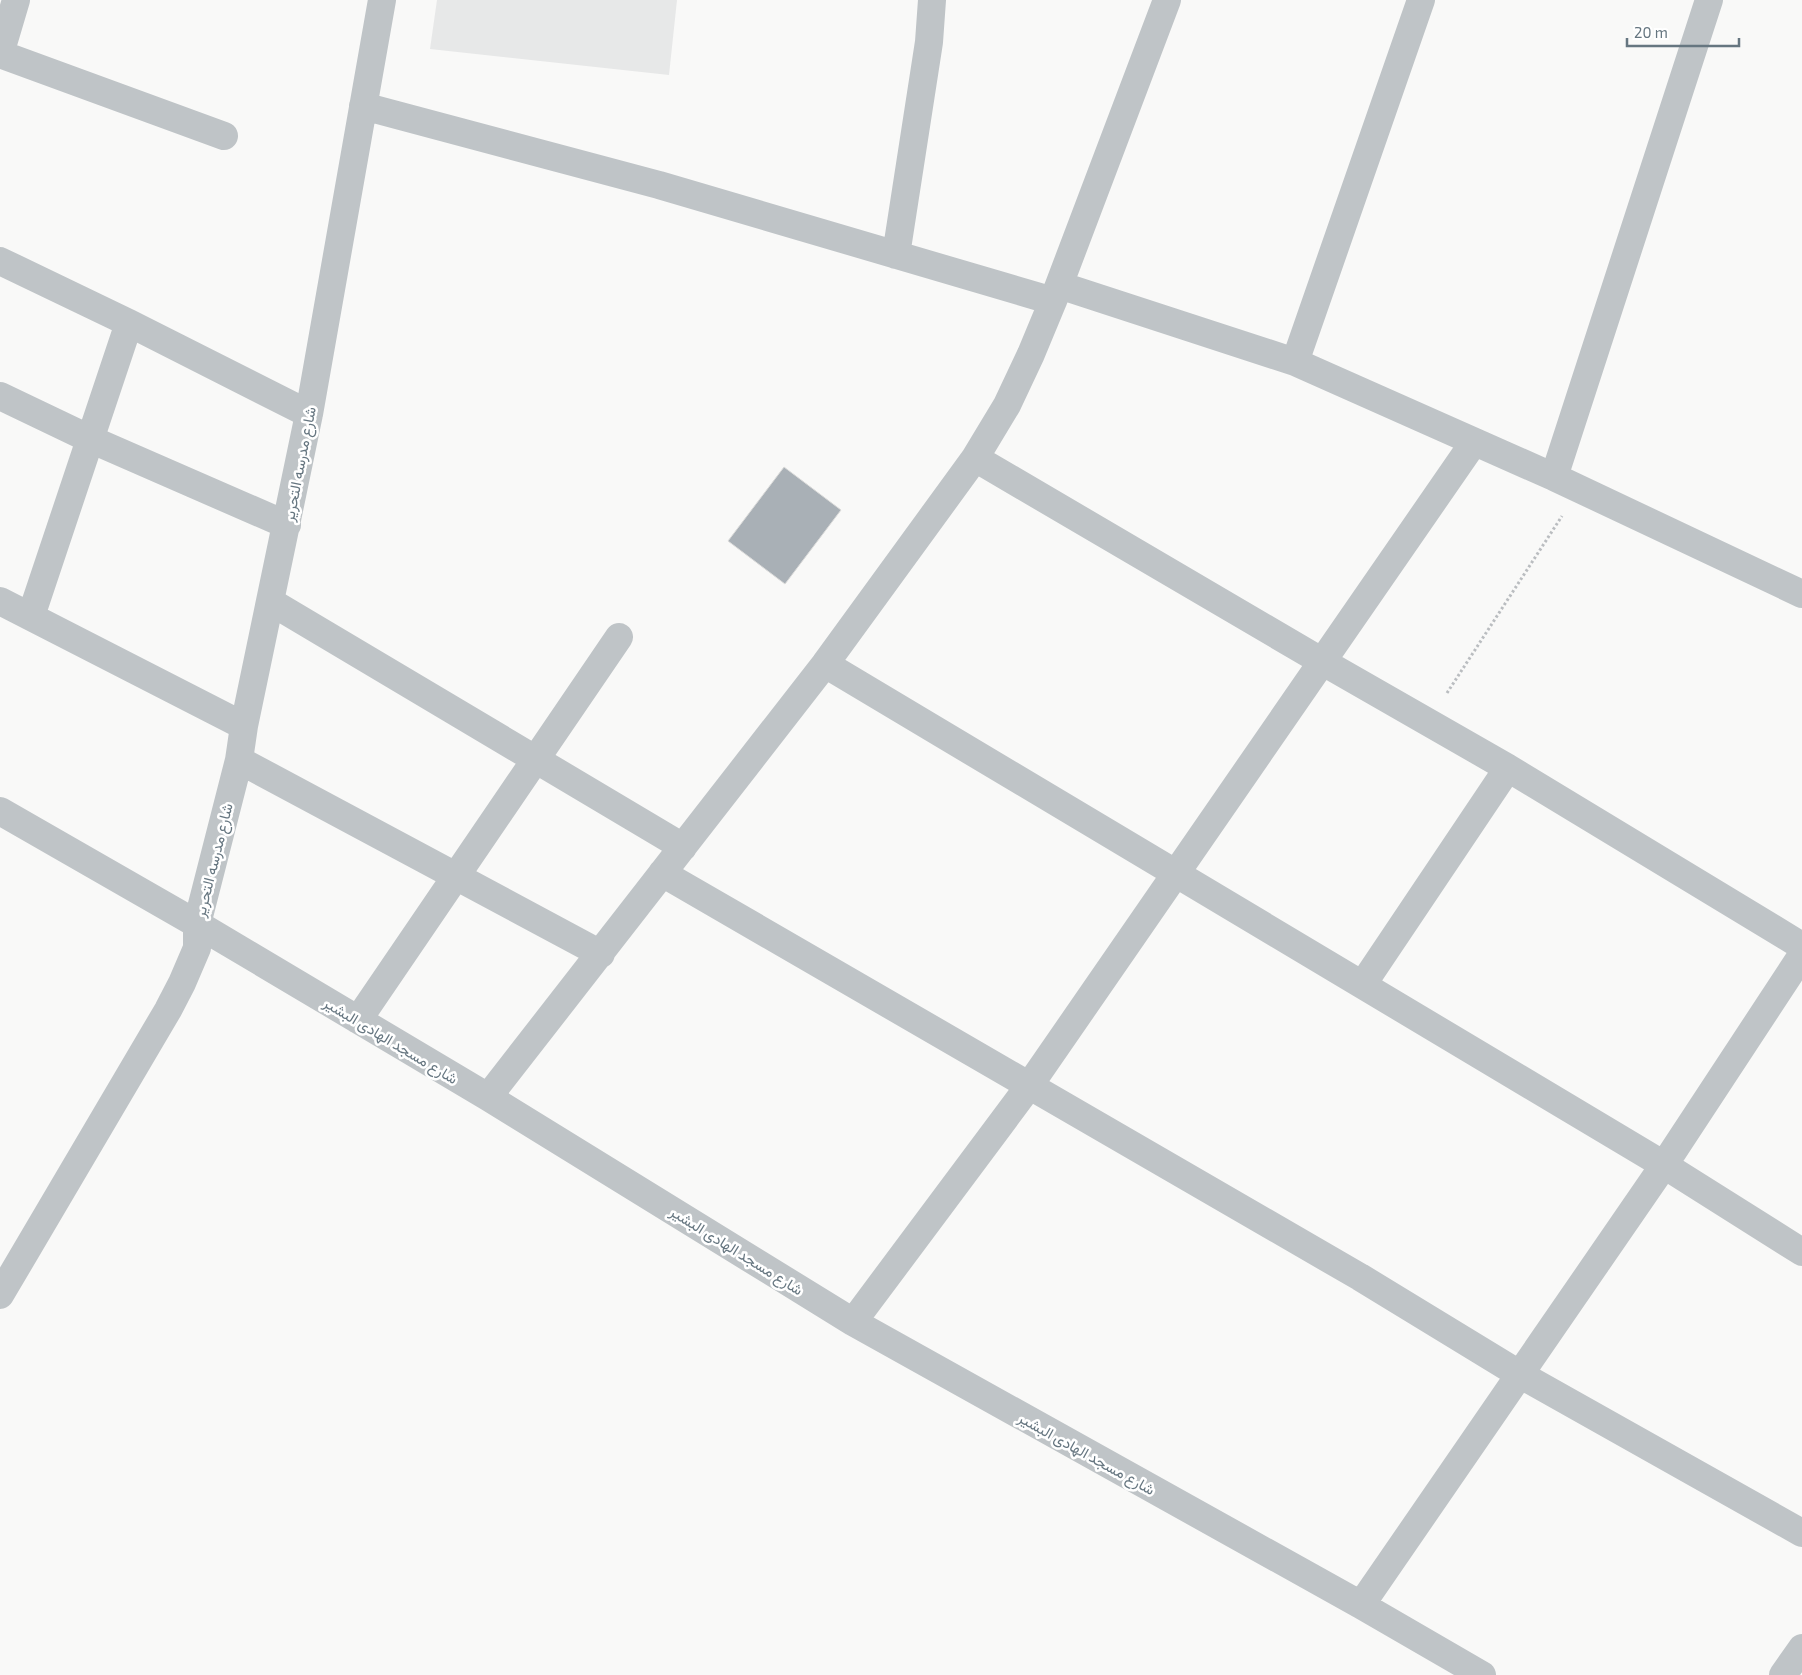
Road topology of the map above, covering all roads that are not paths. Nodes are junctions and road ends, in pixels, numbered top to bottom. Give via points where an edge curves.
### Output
1 (16, 0) edge
2 (382, 0) edge
3 (932, 0) edge
4 (1167, 0) edge
5 (1421, 0) edge
6 (1709, 0) edge
7 (0, 54) edge
8 (363, 106) junction
9 (224, 136) dead end
10 (896, 255) junction
11 (0, 261) edge
12 (1056, 293) junction
13 (129, 323) junction
14 (1295, 362) junction
15 (0, 396) edge
16 (309, 414) junction
17 (90, 439) junction
18 (1474, 442) junction
19 (975, 458) junction
20 (1554, 477) junction
21 (287, 525) junction
22 (1802, 594) edge
23 (0, 601) edge
24 (271, 602) junction
25 (31, 616) junction
26 (619, 637) dead end
27 (1322, 662) junction
28 (825, 664) junction
29 (244, 726) junction
30 (536, 759) junction
31 (239, 760) junction
32 (1508, 768) junction
33 (0, 811) edge
34 (682, 846) junction
35 (662, 873) junction
36 (1176, 873) junction
37 (456, 876) junction
38 (196, 924) junction
39 (1802, 946) edge
40 (601, 954) junction
41 (1802, 955) edge
42 (1363, 984) junction
43 (358, 1020) junction
44 (1029, 1086) junction
45 (488, 1098) junction
46 (1664, 1165) junction
47 (1802, 1252) edge
48 (0, 1295) edge
49 (853, 1322) junction
50 (1520, 1374) junction
51 (1802, 1533) edge
52 (1361, 1605) junction
53 (1802, 1648) edge
54 (1482, 1675) edge
55 (1783, 1675) edge

1 - 7 street
2 - 8 street, شارع مدرسه التحرير
3 - 10 street via 929,42
4 - 12 street
5 - 14 street
6 - 20 street
7 - 9 street
8 - 10 street via 658,185
8 - 16 street, شارع مدرسه التحرير
10 - 12 street
11 - 13 street
12 - 14 street
12 - 19 street via 1007,405
13 - 16 street
13 - 17 street
14 - 18 street
15 - 17 street
16 - 21 street, شارع مدرسه التحرير
17 - 21 street
17 - 25 street
18 - 20 street
18 - 27 street
19 - 27 street
19 - 28 street
20 - 22 street
21 - 24 street, شارع مدرسه التحرير
23 - 25 street
24 - 29 street, شارع مدرسه التحرير
24 - 30 street
25 - 29 street
26 - 30 street
27 - 32 street
27 - 36 street
28 - 34 street
28 - 36 street
29 - 31 street, شارع مدرسه التحرير
30 - 34 street
30 - 37 street
31 - 37 street
31 - 38 street, شارع مدرسه التحرير
32 - 39 street
32 - 42 street
33 - 38 street, شارع مسجد الهادى البشير
34 - 35 street
35 - 40 street
35 - 44 street
36 - 42 street
36 - 44 street
37 - 40 street
37 - 43 street
38 - 43 street, شارع مسجد الهادى البشير
38 - 48 street, شارع مدرسه التحرير via 197,948 168,1010
40 - 45 street
41 - 46 street
42 - 46 street
43 - 45 street, شارع مسجد الهادى البشير
44 - 49 street
44 - 50 street via 1360,1277
45 - 49 street, شارع مسجد الهادى البشير
46 - 47 street
46 - 50 street
49 - 52 street, شارع مسجد الهادى البشير
50 - 51 street
50 - 52 street
52 - 54 street, شارع مسجد الهادى البشير
53 - 55 street

